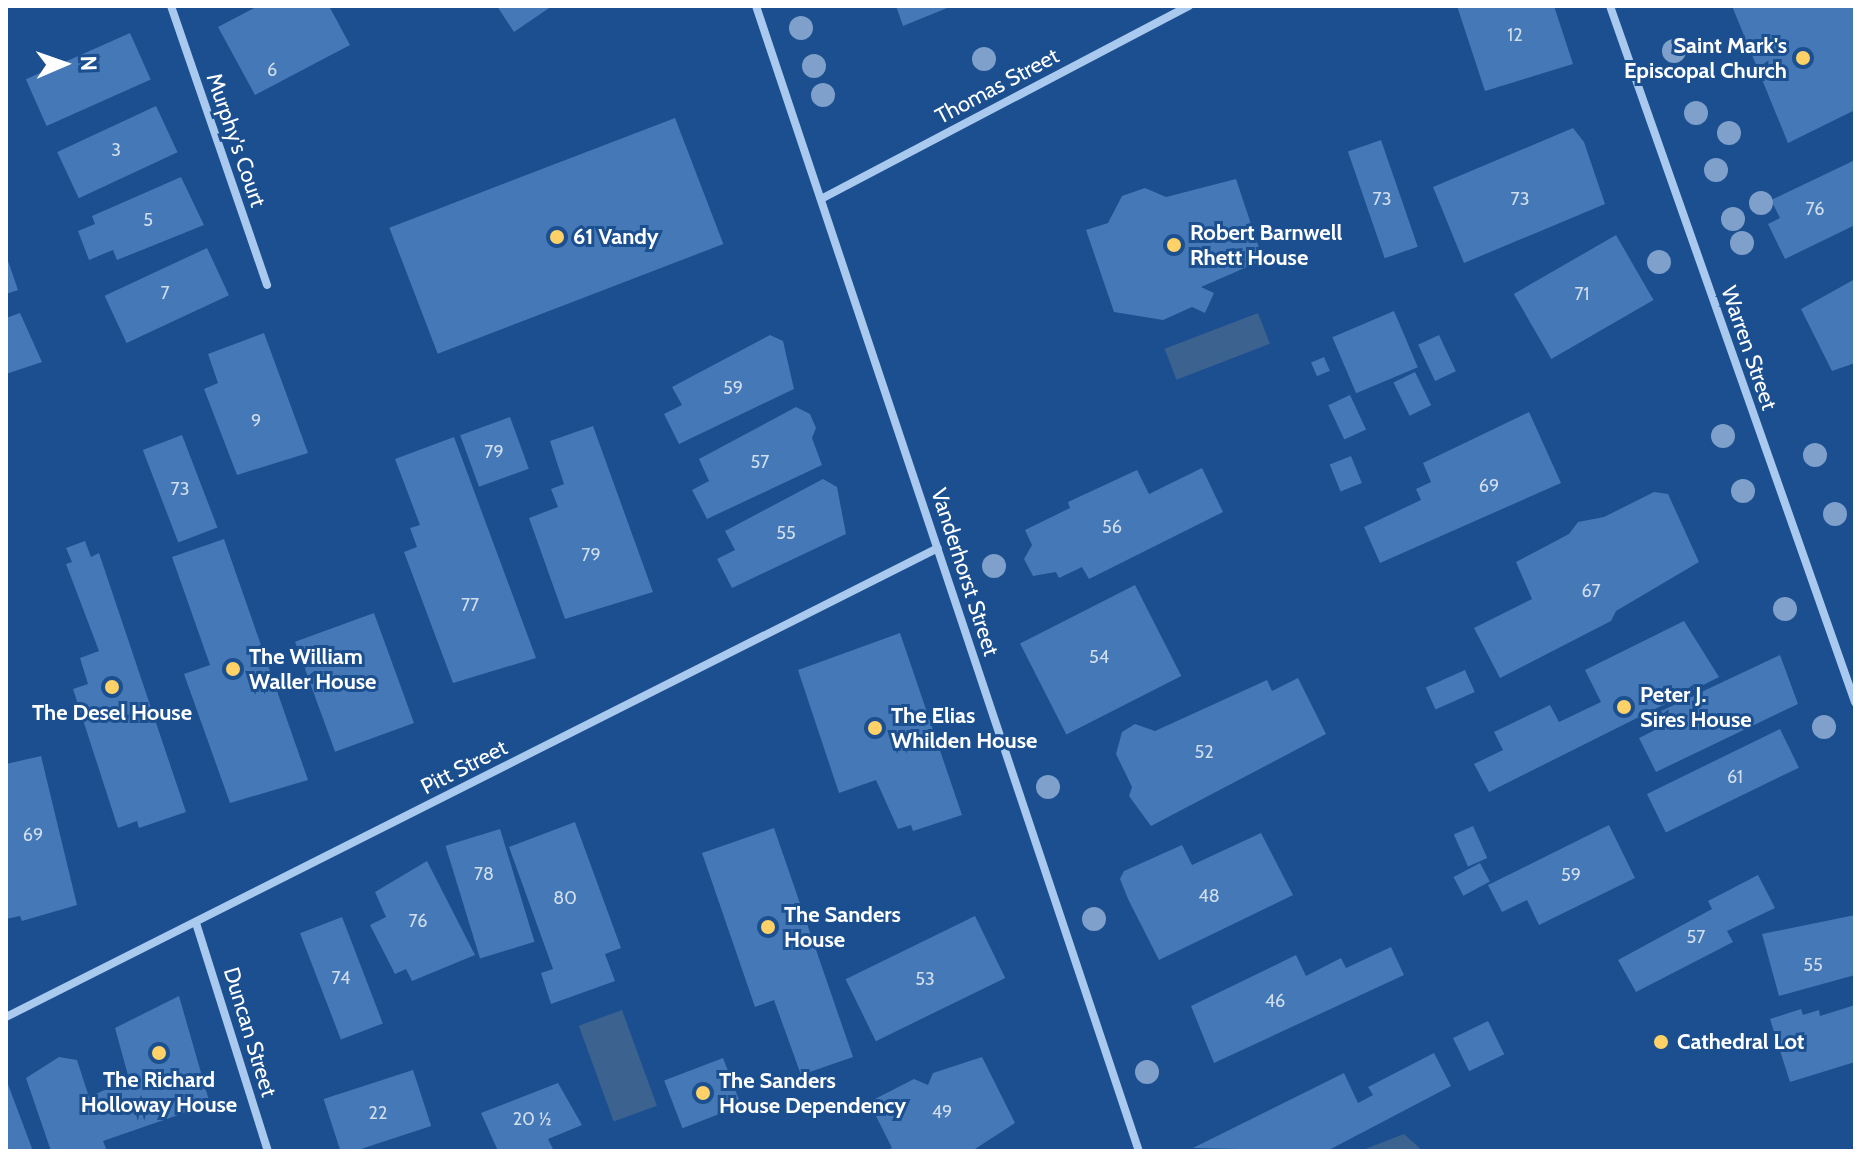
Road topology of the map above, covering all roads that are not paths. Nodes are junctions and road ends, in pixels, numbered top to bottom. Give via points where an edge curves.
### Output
1 (171, 6) edge
2 (756, 6) edge
3 (1189, 6) edge
4 (1610, 6) edge
5 (821, 199) junction
6 (267, 285) dead end
7 (938, 548) junction
8 (1855, 702) edge
9 (196, 923) junction
10 (6, 1017) edge
11 (268, 1151) edge
12 (1139, 1151) edge

1 - 6 street, Murphy's Court
2 - 5 street, Vanderhorst Street
3 - 5 street, Thomas Street
4 - 8 street, Warren Street
5 - 7 street, Vanderhorst Street
7 - 9 street, Pitt Street
7 - 12 street, Vanderhorst Street
9 - 10 street, Pitt Street
9 - 11 street, Duncan Street

